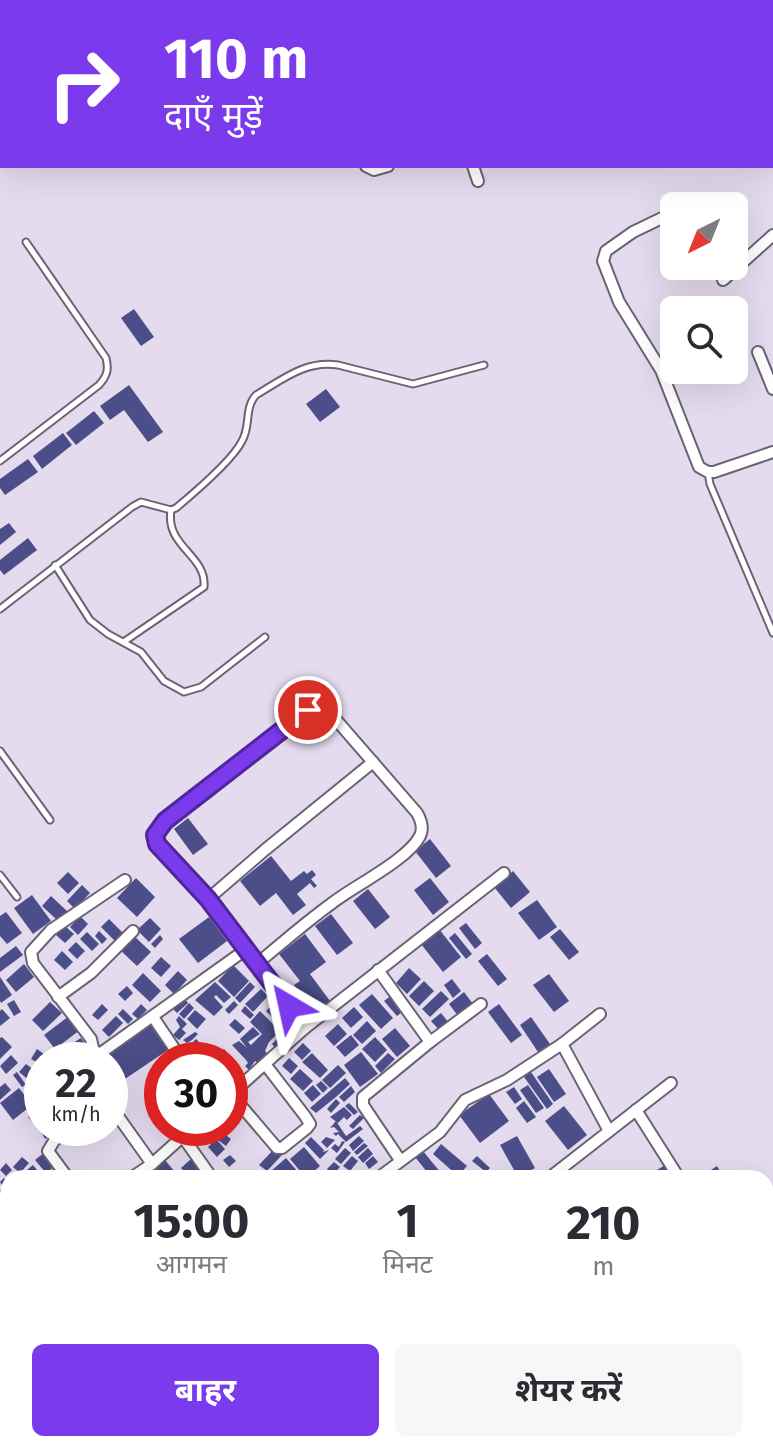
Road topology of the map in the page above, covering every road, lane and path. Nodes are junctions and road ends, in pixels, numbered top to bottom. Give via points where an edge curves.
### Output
1 (474, 168) edge
2 (478, 181) dead end
3 (660, 219) edge
4 (773, 235) edge
5 (26, 242) dead end
6 (748, 258) edge
7 (758, 352) dead end
8 (484, 365) dead end
9 (773, 389) edge
10 (773, 452) edge
11 (0, 461) edge
12 (708, 472) junction
13 (171, 510) junction
14 (55, 565) junction
15 (0, 609) edge
16 (773, 633) edge
17 (265, 637) dead end
18 (124, 642) junction
19 (0, 751) edge
20 (373, 762) junction
21 (50, 820) dead end
22 (504, 873) dead end
23 (0, 875) edge
24 (125, 880) dead end
25 (17, 897) dead end
26 (208, 899) junction
27 (133, 931) dead end
28 (248, 948) junction
29 (258, 963) junction
30 (378, 970) junction
31 (58, 997) junction
32 (481, 1004) dead end
33 (600, 1014) dead end
34 (153, 1017) junction
35 (305, 1028) junction
36 (92, 1042) edge
37 (116, 1042) edge
38 (170, 1042) edge
39 (430, 1042) junction
40 (562, 1044) junction
41 (265, 1064) junction
42 (248, 1079) edge
43 (671, 1083) dead end
44 (636, 1110) junction
45 (248, 1115) edge
46 (128, 1130) edge
47 (609, 1131) junction
48 (51, 1146) edge
49 (173, 1146) edge
50 (189, 1146) edge
51 (400, 1160) junction
52 (152, 1164) junction
53 (62, 1170) edge
54 (143, 1170) edge
55 (206, 1170) edge
56 (388, 1170) edge
57 (559, 1170) edge
58 (674, 1170) edge

1 - 2 street
3 - 12 street via 611,246 603,261 627,316 661,370 696,461
4 - 6 street
5 - 11 lane via 109,368 99,385
7 - 9 street
8 - 13 lane via 413,384 327,363 304,366 250,401 241,444
10 - 12 street
12 - 16 lane
13 - 14 lane via 141,502
13 - 18 lane via 170,528 203,573 204,587
14 - 15 lane
14 - 18 lane via 90,620
17 - 18 lane via 201,687 184,692
19 - 21 lane
20 - 26 street
20 - 26 street via 332,715 308,710 165,821 155,835 157,844
20 - 29 street via 417,813 419,838
22 - 30 street
23 - 25 lane
24 - 31 street via 33,947 33,963
26 - 28 street
27 - 31 street
28 - 29 street
28 - 34 street
29 - 35 street
30 - 35 street
30 - 39 street
31 - 36 street
32 - 39 street
33 - 40 street
34 - 37 street
34 - 38 street
35 - 41 street
39 - 51 street via 363,1097 363,1105
40 - 47 street
40 - 51 street via 465,1100 425,1146
41 - 42 street
41 - 45 street via 310,1124 277,1148
43 - 44 street
44 - 47 street
44 - 58 street
46 - 52 street
47 - 57 street
48 - 53 street via 48,1151
49 - 52 street
50 - 55 street
51 - 56 street
52 - 54 street

